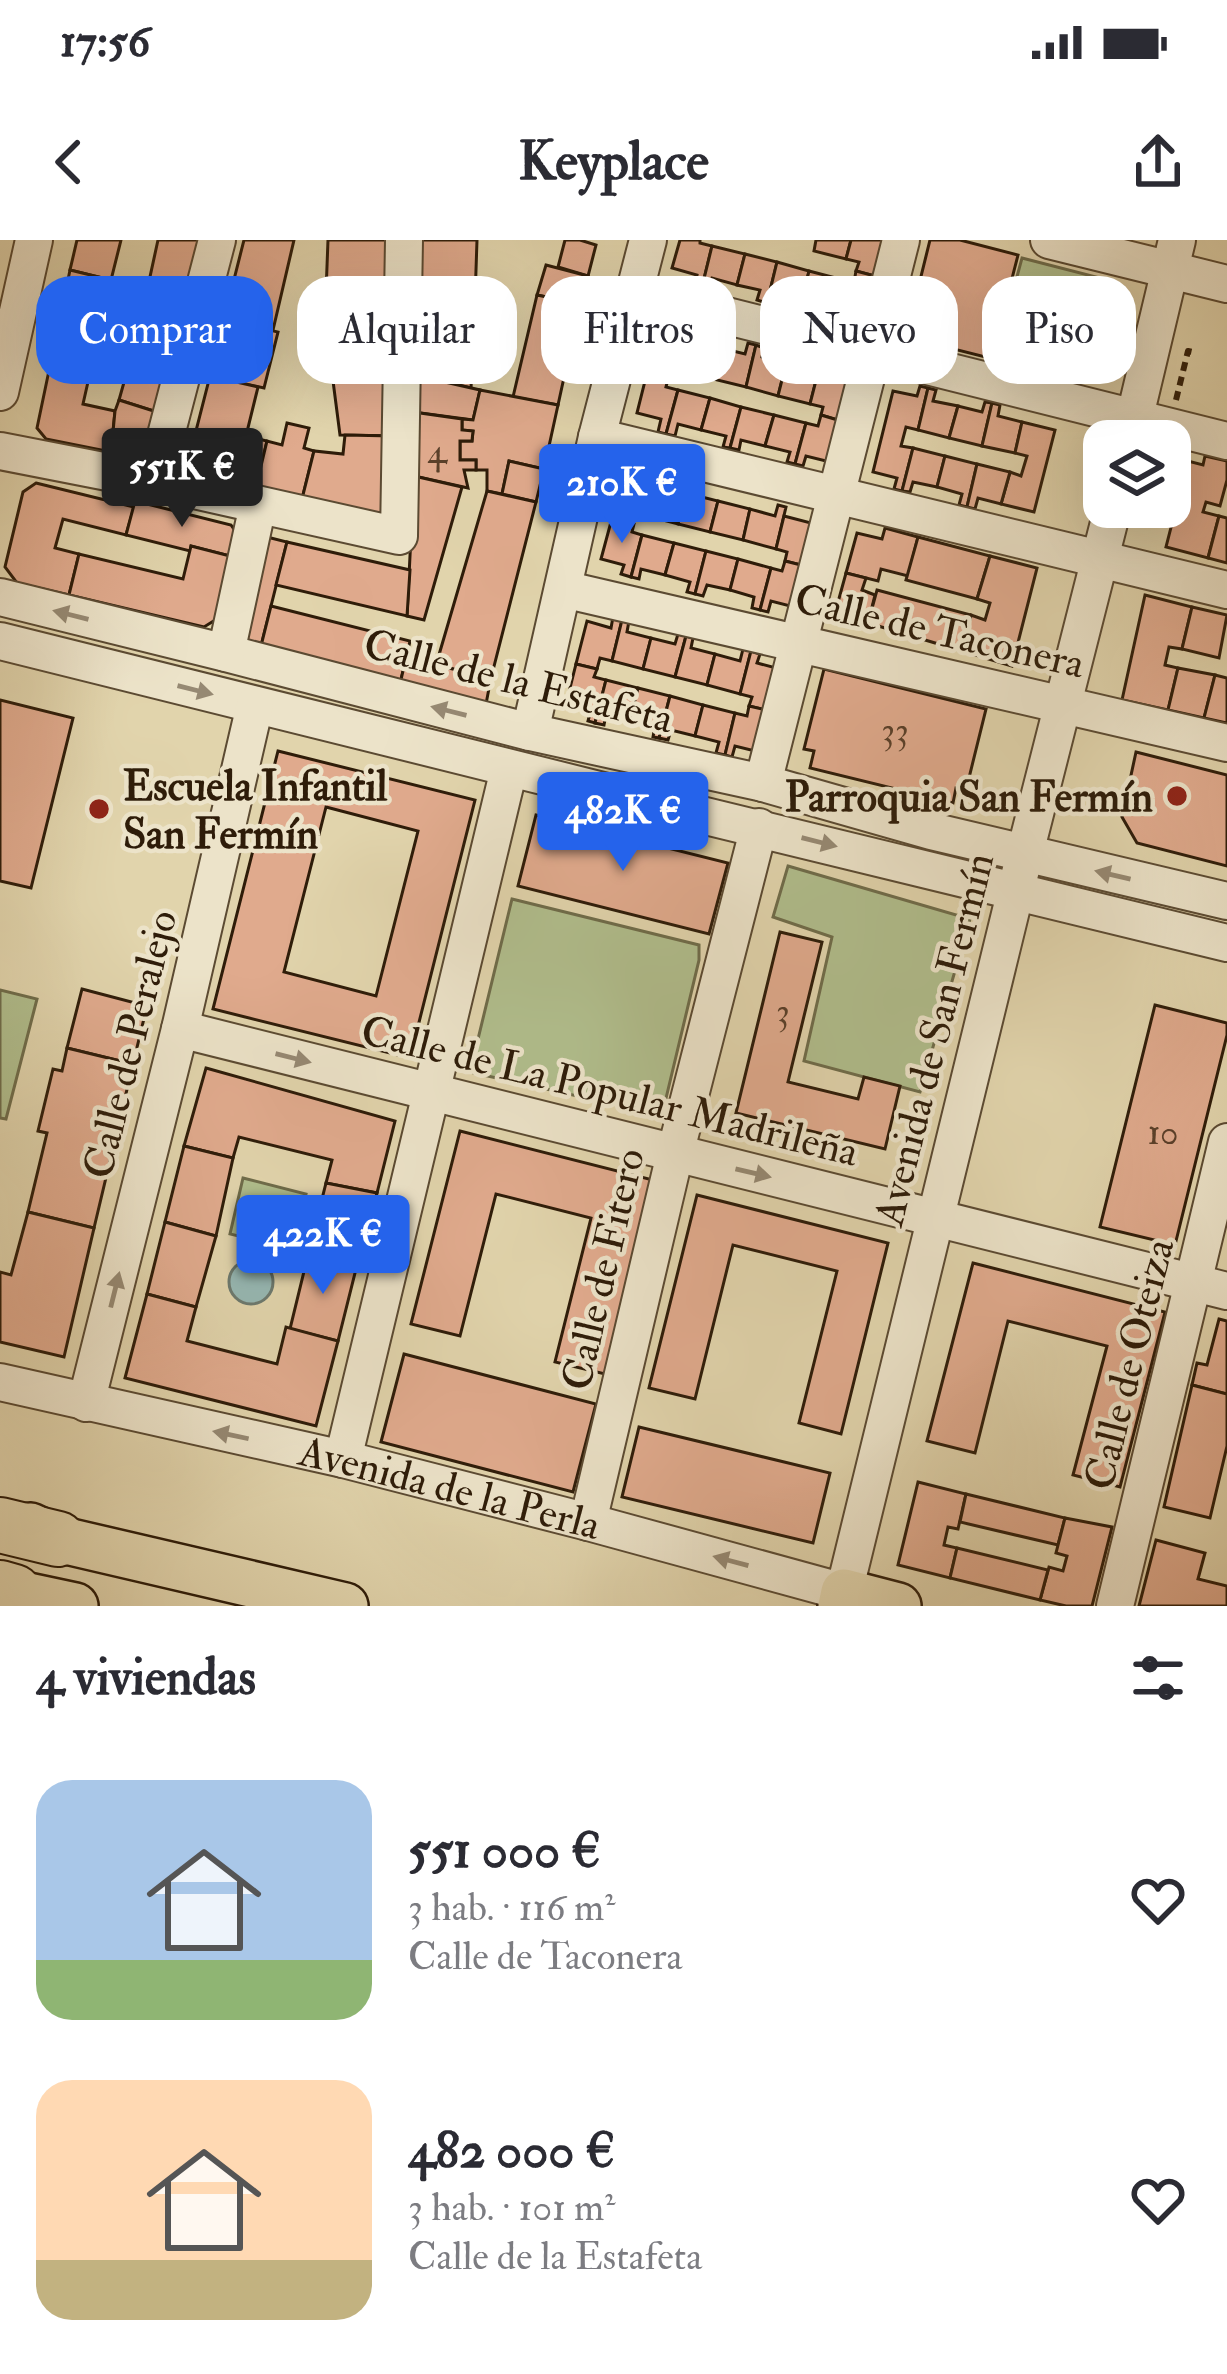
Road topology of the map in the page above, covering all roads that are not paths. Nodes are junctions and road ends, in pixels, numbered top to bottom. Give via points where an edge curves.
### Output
1 (34, 240) edge
2 (217, 240) edge
3 (404, 240) edge
4 (648, 240) edge
5 (901, 240) edge
6 (1048, 240) edge
7 (1174, 255) edge
8 (638, 276) edge
9 (892, 276) edge
10 (1227, 284) edge
11 (958, 378) edge
12 (611, 384) edge
13 (864, 384) edge
14 (0, 392) edge
15 (1111, 420) edge
16 (1146, 420) edge
17 (1191, 436) edge
18 (597, 437) junction
19 (1227, 441) edge
20 (0, 451) edge
21 (154, 481) junction
22 (836, 495) junction
23 (258, 505) junction
24 (1108, 528) edge
25 (1101, 558) junction
26 (562, 589) junction
27 (1227, 590) edge
28 (0, 597) edge
29 (0, 641) edge
30 (799, 642) junction
31 (226, 652) junction
32 (255, 705) junction
33 (1065, 706) junction
34 (530, 732) junction
35 (1227, 743) edge
36 (508, 769) junction
37 (763, 784) junction
38 (759, 827) junction
39 (1025, 853) junction
40 (1017, 891) junction
41 (1227, 902) edge
42 (1227, 943) edge
43 (180, 1029) junction
44 (433, 1093) junction
45 (1227, 1142) edge
46 (675, 1154) junction
47 (936, 1216) junction
48 (1211, 1288) edge
49 (0, 1382) edge
50 (86, 1403) junction
51 (343, 1460) junction
52 (0, 1512) edge
53 (588, 1522) junction
54 (0, 1526) edge
55 (58, 1539) junction
56 (5, 1590) edge
57 (842, 1599) edge
58 (75, 1606) edge
59 (345, 1606) edge
60 (898, 1606) edge
61 (1115, 1606) edge

1 - 14 street
2 - 21 street
3 - 23 street via 398,536
4 - 8 street
5 - 9 street
6 - 7 street
7 - 10 street
7 - 16 street
11 - 15 street
12 - 18 street
13 - 22 street
17 - 19 street
18 - 22 street
18 - 26 street
20 - 21 street
21 - 23 street
22 - 25 street
22 - 30 street
23 - 31 street
24 - 25 street, Avenida de San Fermín
25 - 27 street
25 - 33 street, Avenida de San Fermín
26 - 30 street, Calle de Taconera
26 - 34 street
31 -> 28 street, Calle de la Estafeta
29 -> 32 street, Calle de la Estafeta
30 - 33 street, Calle de Taconera
30 - 37 street
34 -> 31 street, Calle de la Estafeta
32 - 36 street, Calle de la Estafeta
32 - 43 street, Calle de Peralejo
33 - 35 street, Calle de Taconera
33 - 39 street, Avenida de San Fermín
34 - 37 street, Calle de la Estafeta
36 - 38 street, Calle de la Estafeta
36 - 44 street
37 - 39 street, Calle de la Estafeta
38 -> 40 street, Calle de la Estafeta
38 - 46 street, Calle de Fitero
39 - 40 street, Avenida de San Fermín
41 -> 39 street, Calle de la Estafeta
40 - 42 street, Calle de la Estafeta
40 - 47 street, Avenida de San Fermín
43 -> 44 street, Calle de La Popular Madrileña
50 -> 43 street, Calle de Peralejo
44 - 46 street, Calle de La Popular Madrileña
44 - 51 street
45 - 48 street, Calle de Oteiza
46 -> 47 street, Calle de La Popular Madrileña
46 - 53 street, Calle de Fitero
47 - 48 street, Calle de La Popular Madrileña
47 - 57 street, Avenida de San Fermín
48 - 61 street, Calle de Oteiza
49 - 50 street, Avenida de la Perla
51 -> 50 street, Avenida de la Perla
51 - 53 street, Avenida de la Perla
52 - 55 main road
57 -> 53 street, Avenida de la Perla
54 - 55 highway
55 - 59 main road
56 - 58 main road
57 - 60 main road, Avenida de la Perla

